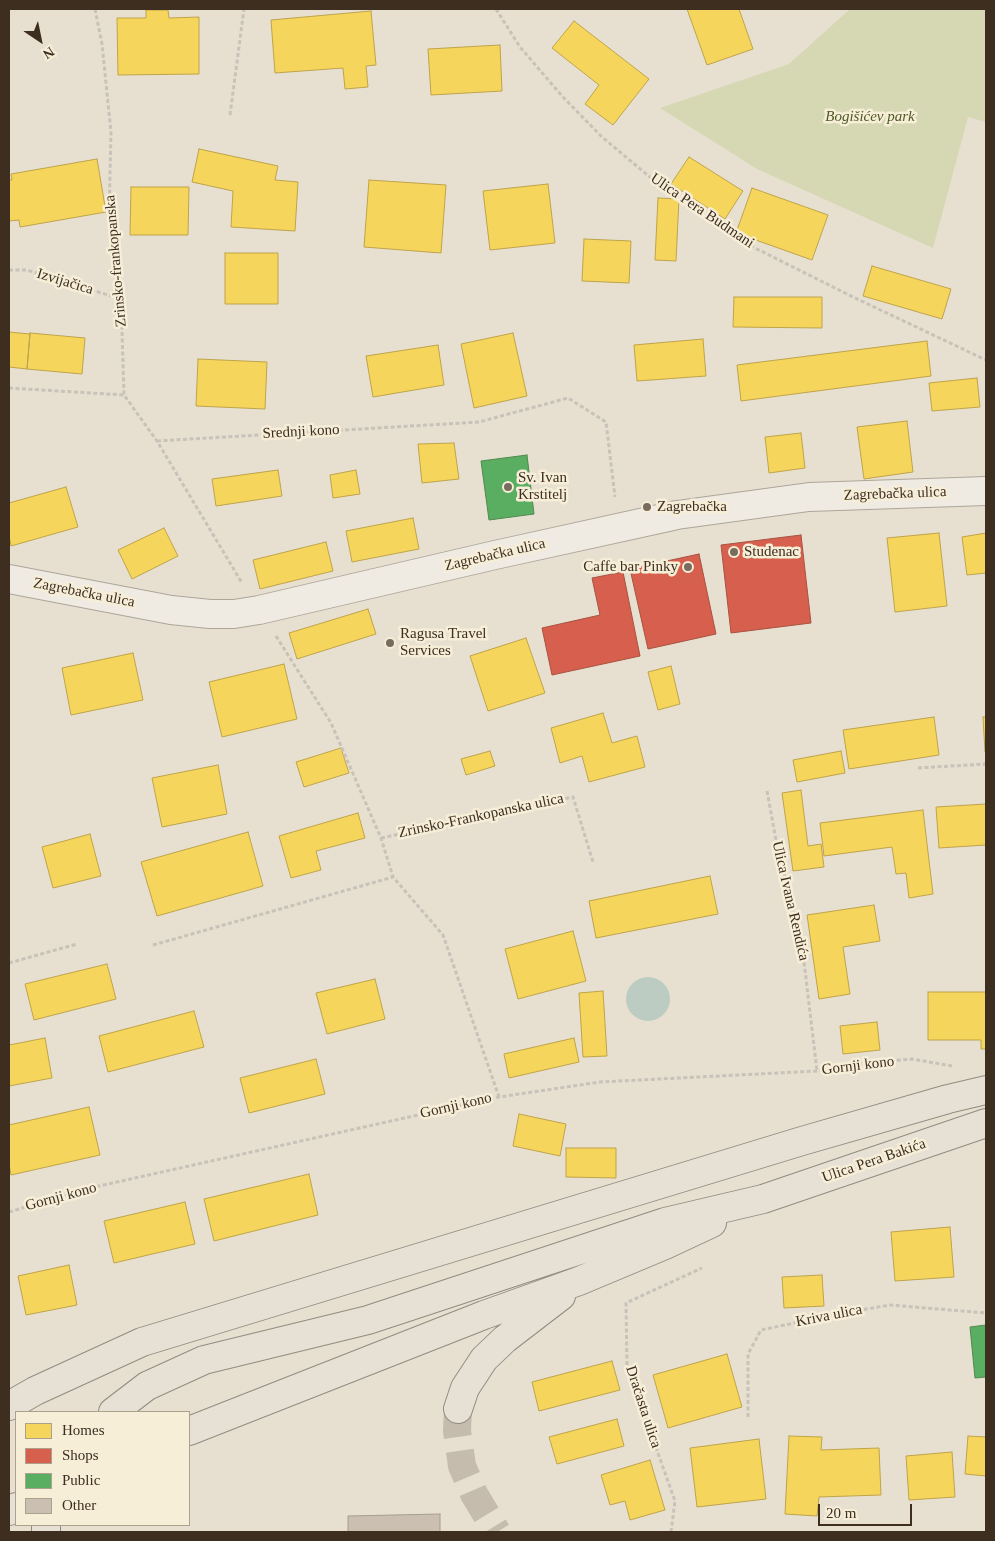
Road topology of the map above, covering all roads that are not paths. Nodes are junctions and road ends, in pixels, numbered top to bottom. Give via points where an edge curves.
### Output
1 (986, 491) edge
2 (9, 579) edge
3 (986, 1090) edge
4 (986, 1123) edge
5 (763, 1198) junction
6 (579, 1281) junction
7 (9, 1406) edge
8 (458, 1409) tunnel mouth
9 (114, 1411) edge
10 (190, 1431) edge

1 - 2 street, Zagrebačka ulica via 809,497 677,515 234,614 171,610
3 - 7 main road via 802,1141 142,1342
4 - 5 main road, Ulica Pera Bakića
5 - 6 main road via 665,1245
5 - 9 main road via 665,1222 368,1320 204,1360 147,1386
6 - 8 main road via 505,1339 484,1360 466,1388
6 - 10 main road

